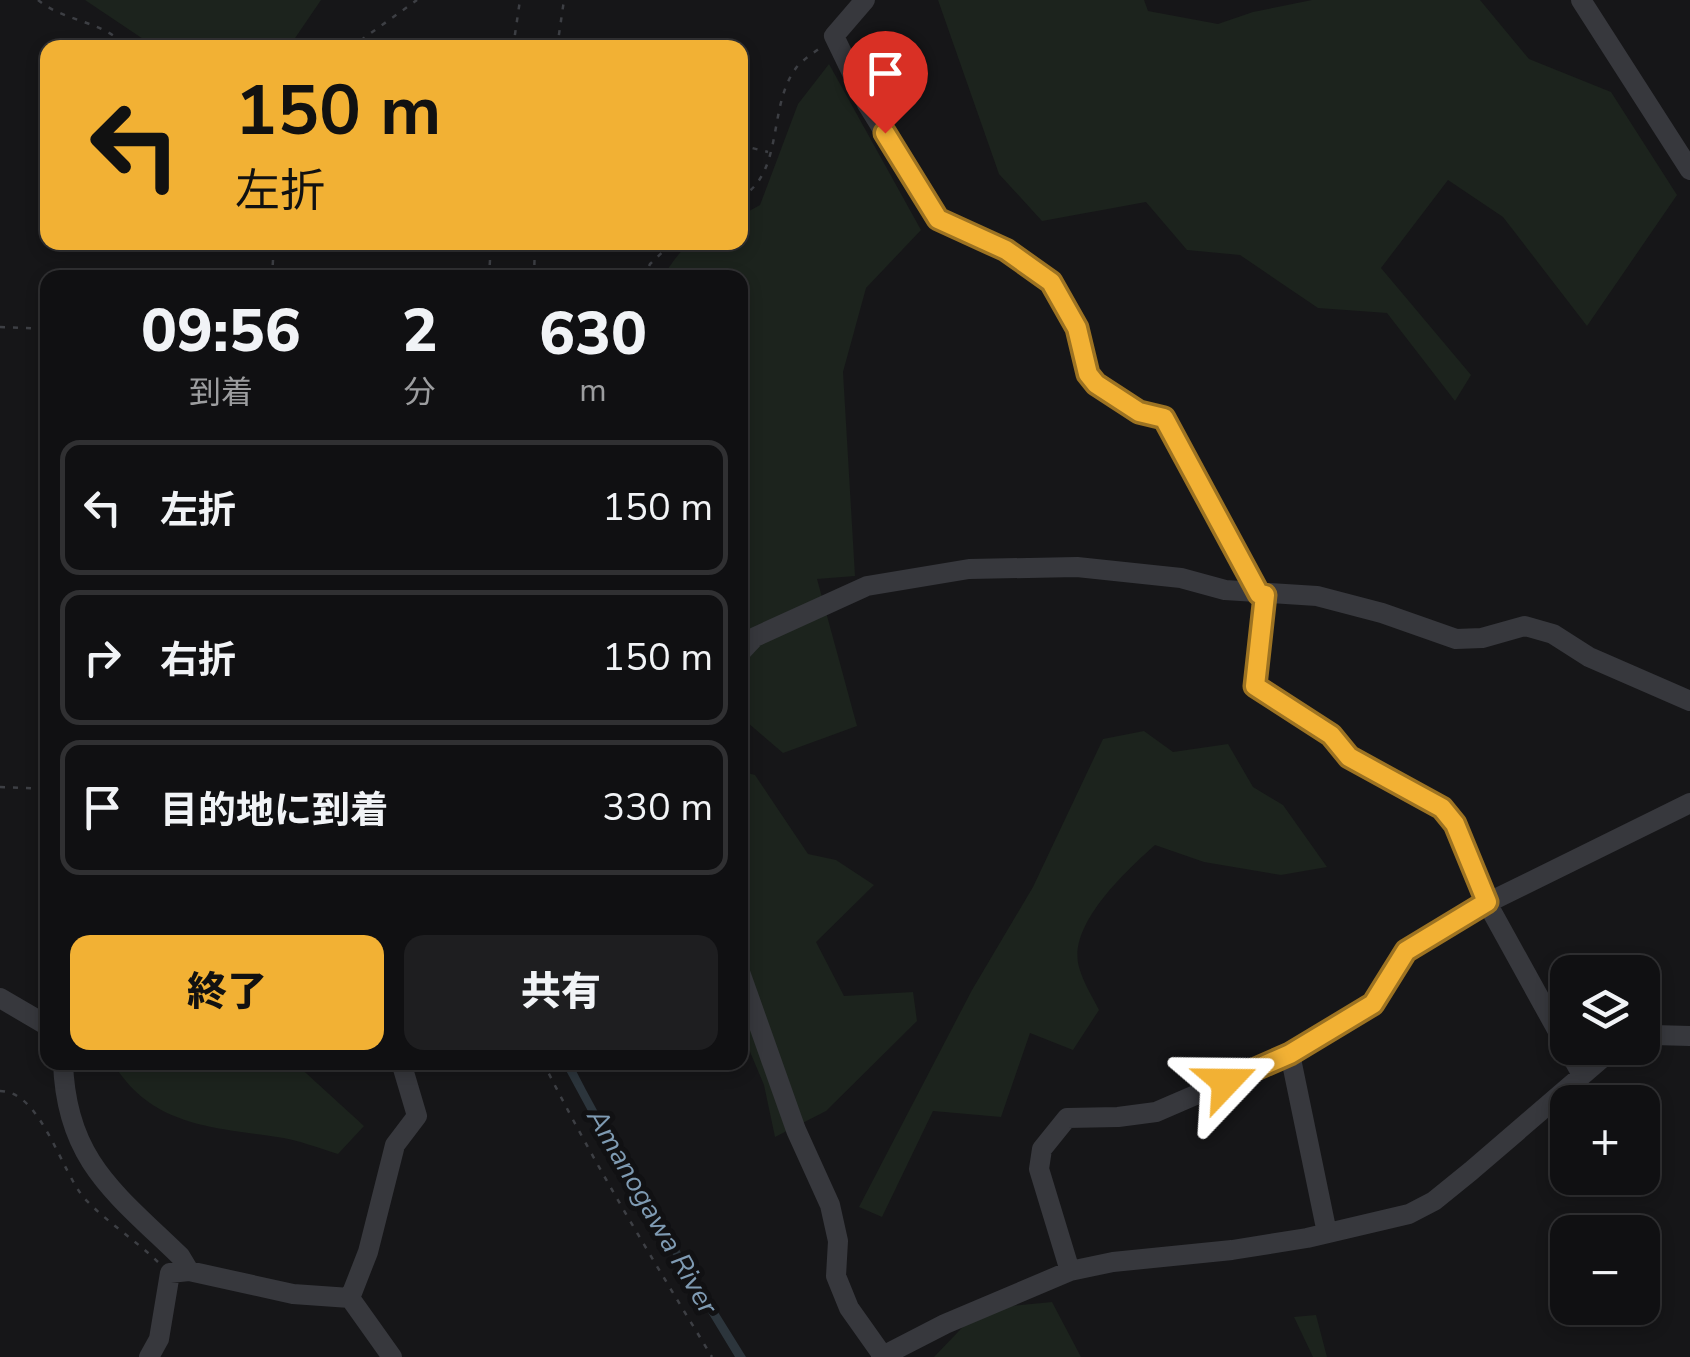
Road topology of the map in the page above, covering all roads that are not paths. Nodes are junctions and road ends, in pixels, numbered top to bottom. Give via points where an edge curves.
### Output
1 (865, 0) edge
2 (1582, 0) edge
3 (1690, 170) edge
4 (1262, 595) junction
5 (748, 644) edge
6 (1690, 702) edge
7 (1690, 802) edge
8 (1487, 902) junction
9 (748, 995) edge
10 (0, 998) edge
11 (40, 1021) edge
12 (1660, 1036) edge
13 (1690, 1036) edge
14 (1290, 1054) junction
15 (1594, 1065) edge
16 (63, 1070) edge
17 (404, 1070) edge
18 (1582, 1075) junction
19 (1327, 1233) junction
20 (189, 1271) junction
21 (1070, 1271) junction
22 (350, 1298) junction
23 (149, 1357) edge
24 (392, 1357) edge
25 (882, 1357) edge

1 - 4 street via 834,36 938,219 1006,250 1051,282 1077,328 1088,374 1139,412 1164,418
2 - 3 street
4 - 5 street via 1077,567 969,569 868,586
4 - 6 street via 1317,596 1456,639 1525,626
4 - 8 street via 1255,686 1331,735 1349,757 1442,808
7 - 8 street
8 - 14 street via 1406,951 1373,1004
8 - 18 street
9 - 25 street via 830,1205 838,1240 836,1276
10 - 11 street
12 - 13 street
14 - 19 street
14 - 21 street via 1156,1112 1067,1118 1042,1149 1039,1168
15 - 18 street
16 - 20 street via 71,1124 97,1172
17 - 22 street via 417,1116 396,1145
18 - 19 street via 1434,1200 1409,1214
19 - 21 street
20 - 22 street via 293,1294
20 - 23 street via 170,1273 159,1339
21 - 25 street
22 - 24 street

